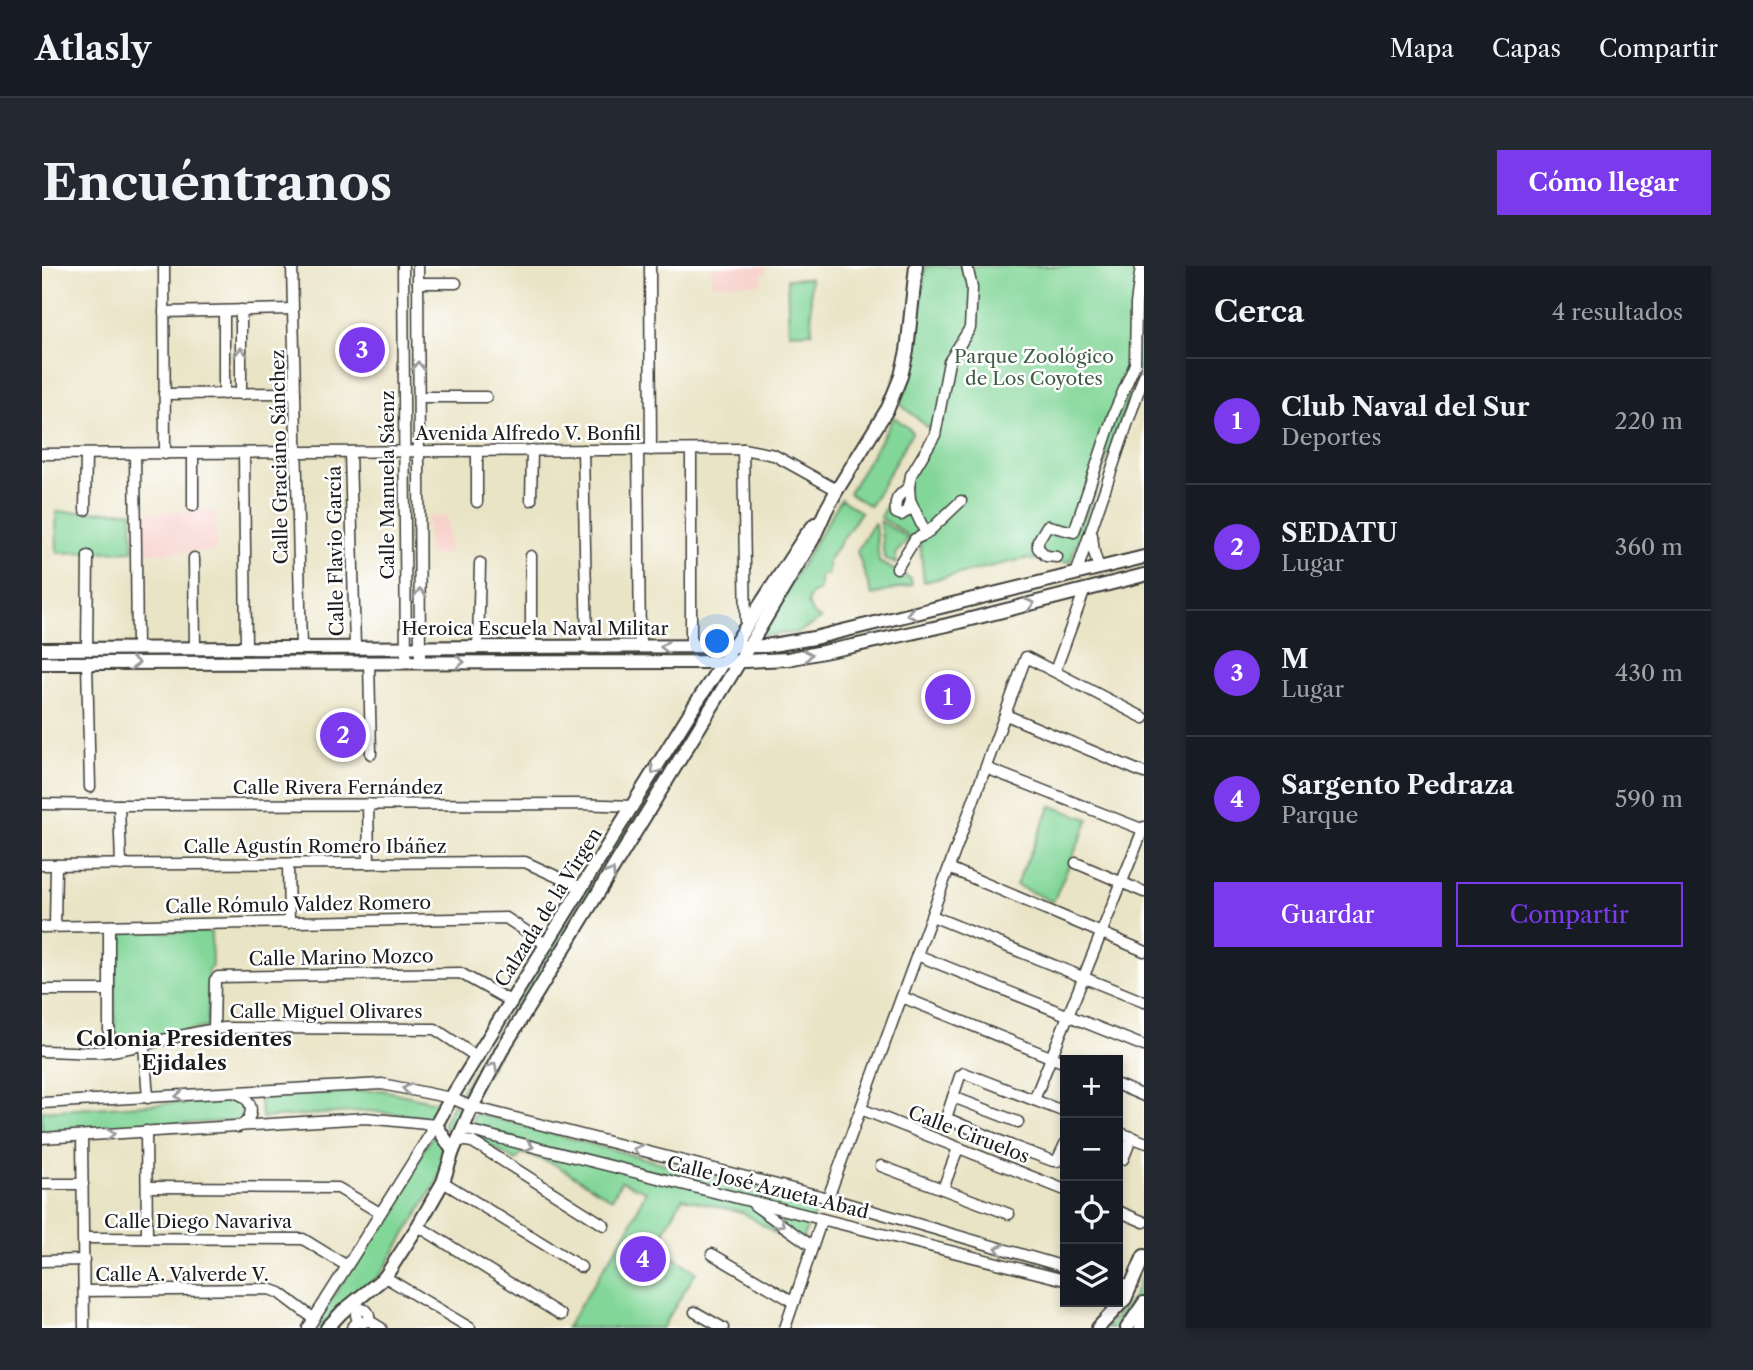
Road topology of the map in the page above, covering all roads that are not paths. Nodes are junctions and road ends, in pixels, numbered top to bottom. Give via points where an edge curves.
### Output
1 (164, 266) edge
2 (292, 266) edge
3 (403, 266) edge
4 (418, 266) edge
5 (650, 266) edge
6 (916, 266) edge
7 (967, 266) edge
8 (1141, 266) edge
9 (456, 283) dead end
10 (418, 284) junction
11 (293, 309) junction
12 (241, 310) junction
13 (224, 311) junction
14 (164, 312) junction
15 (1144, 375) edge
16 (295, 393) junction
17 (164, 394) junction
18 (224, 394) junction
19 (241, 394) junction
20 (419, 397) junction
21 (486, 397) dead end
22 (531, 450) junction
23 (583, 450) junction
24 (638, 450) junction
25 (651, 450) junction
26 (691, 450) junction
27 (743, 450) junction
28 (477, 451) junction
29 (350, 452) junction
30 (405, 452) junction
31 (419, 452) junction
32 (296, 453) junction
33 (42, 454) edge
34 (165, 454) junction
35 (193, 454) junction
36 (244, 454) junction
37 (86, 455) junction
38 (135, 455) junction
39 (909, 487) junction
40 (837, 490) junction
41 (531, 500) dead end
42 (909, 500) junction
43 (961, 501) dead end
44 (477, 502) dead end
45 (192, 506) dead end
46 (85, 510) dead end
47 (826, 510) junction
48 (1093, 527) junction
49 (926, 534) junction
50 (88, 556) dead end
51 (531, 556) dead end
52 (1057, 557) dead end
53 (1144, 557) edge
54 (194, 558) dead end
55 (480, 563) dead end
56 (897, 568) dead end
57 (1098, 569) junction
58 (1076, 575) junction
59 (1144, 575) edge
60 (1085, 590) junction
61 (943, 607) junction
62 (947, 625) junction
63 (746, 628) junction
64 (749, 646) junction
65 (531, 647) junction
66 (587, 647) junction
67 (640, 647) junction
68 (691, 647) junction
69 (733, 647) junction
70 (195, 648) junction
71 (246, 648) junction
72 (301, 648) junction
73 (355, 648) junction
74 (406, 648) junction
75 (420, 648) junction
76 (478, 648) junction
77 (42, 649) edge
78 (87, 649) junction
79 (136, 649) junction
80 (740, 661) junction
81 (369, 662) junction
82 (406, 662) junction
83 (421, 662) junction
84 (693, 662) junction
85 (723, 662) junction
86 (42, 663) edge
87 (87, 663) junction
88 (1055, 671) junction
89 (702, 695) junction
90 (1006, 715) junction
91 (1144, 718) edge
92 (371, 754) dead end
93 (986, 768) junction
94 (1144, 773) edge
95 (90, 787) dead end
96 (42, 804) edge
97 (368, 804) junction
98 (119, 805) junction
99 (633, 806) junction
100 (1144, 829) edge
101 (369, 863) junction
102 (1076, 863) dead end
103 (288, 864) junction
104 (42, 865) edge
105 (56, 865) junction
106 (121, 865) junction
107 (949, 868) junction
108 (1122, 882) junction
109 (582, 888) junction
110 (1144, 892) edge
111 (932, 916) junction
112 (289, 923) junction
113 (55, 926) junction
114 (109, 926) junction
115 (42, 927) edge
116 (1101, 933) junction
117 (547, 945) junction
118 (1144, 951) edge
119 (917, 955) junction
120 (1083, 978) junction
121 (42, 990) edge
122 (109, 990) junction
123 (902, 997) junction
124 (512, 1002) junction
125 (1144, 1002) edge
126 (1068, 1016) junction
127 (214, 1029) junction
128 (144, 1045) junction
129 (1144, 1046) edge
130 (42, 1051) edge
131 (109, 1051) junction
132 (477, 1057) junction
133 (1051, 1057) junction
134 (1060, 1061) edge
135 (1123, 1087) edge
136 (231, 1093) junction
137 (1144, 1096) edge
138 (953, 1097) junction
139 (148, 1098) junction
140 (451, 1098) junction
141 (1034, 1100) junction
142 (42, 1103) edge
143 (472, 1107) junction
144 (860, 1109) junction
145 (1060, 1110) edge
146 (1018, 1122) dead end
147 (436, 1125) junction
148 (233, 1127) junction
149 (146, 1131) junction
150 (1123, 1134) edge
151 (82, 1136) junction
152 (1132, 1137) junction
153 (42, 1138) edge
154 (458, 1140) junction
155 (1144, 1142) edge
156 (958, 1149) junction
157 (1123, 1154) edge
158 (1060, 1156) edge
159 (881, 1166) dead end
160 (443, 1182) junction
161 (42, 1184) edge
162 (83, 1184) junction
163 (147, 1186) junction
164 (1060, 1188) edge
165 (943, 1189) junction
166 (828, 1198) junction
167 (748, 1200) junction
168 (380, 1213) junction
169 (1123, 1213) edge
170 (1009, 1214) dead end
171 (887, 1216) junction
172 (822, 1219) junction
173 (1144, 1222) edge
174 (604, 1225) dead end
175 (418, 1226) junction
176 (936, 1230) junction
177 (883, 1234) junction
178 (84, 1238) junction
179 (147, 1238) junction
180 (812, 1246) junction
181 (932, 1247) junction
182 (712, 1254) dead end
183 (1144, 1256) edge
184 (84, 1260) junction
185 (42, 1261) edge
186 (347, 1266) junction
187 (1060, 1266) edge
188 (581, 1267) dead end
189 (385, 1277) junction
190 (1060, 1279) edge
191 (84, 1291) junction
192 (1125, 1291) edge
193 (794, 1302) junction
194 (1144, 1303) edge
195 (695, 1312) dead end
196 (561, 1315) dead end
197 (1144, 1317) edge
198 (313, 1318) junction
199 (359, 1323) edge
200 (84, 1328) edge
201 (308, 1328) edge
202 (327, 1328) edge
203 (381, 1328) edge
204 (470, 1328) edge
205 (723, 1328) edge
206 (785, 1328) edge
207 (1098, 1328) edge
208 (1127, 1328) edge
209 (1140, 1328) edge

1 - 14 street
2 - 11 street, Calle Graciano Sánchez
3 - 30 street, Calle Manuela Sáenz
4 - 10 street, Calle Manuela Sáenz
5 - 25 street
6 - 40 main road, Calzada de la Virgen via 907,351 898,385
7 - 39 street via 972,288 970,328 949,362 935,435 911,475
8 - 52 street via 1135,364 1074,532 1047,526 1038,541 1046,556
9 - 10 street
20 -> 10 street, Calle Manuela Sáenz
11 - 12 street
11 - 16 street, Calle Graciano Sánchez
12 - 13 street
19 -> 12 street
13 - 14 street
13 - 18 street
14 - 17 street
15 - 48 street
16 - 19 street
16 - 32 street, Calle Graciano Sánchez
17 - 18 street
17 - 34 street
18 - 19 street
20 - 21 street
20 - 31 street, Calle Manuela Sáenz
22 - 23 street, Avenida Alfredo V. Bonfil
22 - 28 street, Avenida Alfredo V. Bonfil
22 - 41 street
23 - 24 street, Avenida Alfredo V. Bonfil
23 - 66 street
24 - 25 street, Avenida Alfredo V. Bonfil
24 - 67 street
25 - 26 street, Avenida Alfredo V. Bonfil
26 - 27 street, Avenida Alfredo V. Bonfil
26 - 68 street
27 - 40 street, Avenida Alfredo V. Bonfil via 774,455
27 - 63 street
28 - 31 street, Avenida Alfredo V. Bonfil
28 - 44 street
29 - 30 street, Avenida Alfredo V. Bonfil
29 - 32 street, Avenida Alfredo V. Bonfil
29 - 73 street, Calle Flavio García
30 - 31 street, Avenida Alfredo V. Bonfil
30 - 74 street, Calle Manuela Sáenz
75 -> 31 street, Calle Manuela Sáenz
32 - 36 street, Avenida Alfredo V. Bonfil
32 - 72 street, Calle Graciano Sánchez
33 - 37 street, Avenida Alfredo V. Bonfil
34 - 35 street, Avenida Alfredo V. Bonfil
34 - 38 street, Avenida Alfredo V. Bonfil
35 - 36 street, Avenida Alfredo V. Bonfil
35 - 45 street
36 - 71 street
37 - 38 street, Avenida Alfredo V. Bonfil
37 - 46 street
38 - 79 street
39 - 42 street
39 - 42 street via 897,497 896,513 907,511
40 - 47 main road, Calzada de la Virgen
42 - 49 street
43 - 49 street
47 - 63 main road, Calzada de la Virgen
47 - 64 main road, Calzada de la Virgen
48 - 57 street
48 - 58 street
49 - 56 street via 915,539
50 - 78 street
51 - 65 street
53 - 57 main road, Heroica Escuela Naval Militar
54 - 70 street
55 - 76 street
57 - 58 main road, Heroica Escuela Naval Militar
58 - 61 main road, Heroica Escuela Naval Militar
59 - 60 main road, Heroica Escuela Naval Militar
62 -> 60 main road, Heroica Escuela Naval Militar
60 - 88 street
61 - 62 main road
61 -> 64 main road, Heroica Escuela Naval Militar via 814,638
80 -> 62 main road, Heroica Escuela Naval Militar via 788,659
63 - 69 main road, Calzada de la Virgen
64 - 69 main road, Heroica Escuela Naval Militar
64 - 80 main road, Calzada de la Virgen
65 - 66 main road, Heroica Escuela Naval Militar
65 - 76 main road, Heroica Escuela Naval Militar
66 - 67 main road, Heroica Escuela Naval Militar
68 -> 67 main road, Heroica Escuela Naval Militar
68 - 69 main road, Heroica Escuela Naval Militar
69 - 85 main road, Calzada de la Virgen
70 - 71 main road, Heroica Escuela Naval Militar
70 - 79 main road, Heroica Escuela Naval Militar
71 - 72 main road, Heroica Escuela Naval Militar
72 - 73 main road, Heroica Escuela Naval Militar
73 - 74 main road, Heroica Escuela Naval Militar
74 - 75 main road, Heroica Escuela Naval Militar
74 - 82 street, Calle Manuela Sáenz
75 - 76 main road, Heroica Escuela Naval Militar
75 - 83 street, Calle Manuela Sáenz
77 - 78 main road, Heroica Escuela Naval Militar
78 - 79 main road, Heroica Escuela Naval Militar
80 - 85 main road, Heroica Escuela Naval Militar
143 -> 80 main road, Calzada de la Virgen via 502,1050
81 - 82 main road, Heroica Escuela Naval Militar
87 -> 81 main road, Heroica Escuela Naval Militar
81 - 92 street
82 - 83 main road, Heroica Escuela Naval Militar
83 -> 84 main road, Heroica Escuela Naval Militar
84 - 85 main road, Heroica Escuela Naval Militar
84 - 89 main road via 703,676
85 - 89 main road, Calzada de la Virgen
86 - 87 main road, Heroica Escuela Naval Militar
87 - 95 street
88 - 90 street via 1026,657
88 - 91 street
89 -> 99 main road, Calzada de la Virgen
90 - 93 street
90 - 94 street
93 - 100 street
93 - 107 street
96 - 98 street, Calle Rivera Fernández
97 - 98 street, Calle Rivera Fernández
97 - 99 street, Calle Rivera Fernández
97 - 101 street
98 - 106 street
99 - 109 main road, Calzada de la Virgen
100 - 108 street
101 - 103 street, Calle Agustín Romero Ibáñez
101 - 109 street, Calle Agustín Romero Ibáñez via 525,862
102 - 108 street
103 - 106 street, Calle Agustín Romero Ibáñez
103 - 112 street
104 - 105 street, Calle Agustín Romero Ibáñez
105 - 106 street, Calle Agustín Romero Ibáñez
105 - 113 street
107 - 111 street
107 - 116 street
108 - 110 street
108 - 116 street
109 - 117 main road, Calzada de la Virgen
111 - 119 street
111 - 120 street
112 - 114 street, Calle Rómulo Valdez Romero
112 - 117 street, Calle Rómulo Valdez Romero via 506,918
113 - 114 street, Calle Rómulo Valdez Romero
113 - 115 street, Calle Rómulo Valdez Romero
114 - 122 street
116 - 118 street
116 - 120 street
117 - 124 main road, Calzada de la Virgen
119 - 123 street
119 - 126 street
120 - 125 street
120 - 126 street
121 - 122 street
122 - 131 street
123 - 133 street
123 - 144 street
124 - 127 street, Calle Marino Mozco via 460,973 218,976
124 - 132 main road, Calzada de la Virgen
126 - 129 street
126 - 133 street
127 - 128 street, Calle Miguel Olivares
127 - 132 street, Calle Miguel Olivares via 435,1029
128 - 131 street, Calle Miguel Olivares
128 - 139 street
130 - 131 street, Calle Miguel Olivares
132 - 140 main road, Calzada de la Virgen
133 - 134 street
133 - 141 street
135 - 137 street
136 -> 139 street, Calle José Azueta Abad
140 -> 136 street, Calle José Azueta Abad via 382,1084
136 - 148 street via 245,1097 251,1110 244,1124
138 - 141 street via 964,1073
138 - 146 street
138 - 158 street via 948,1120 1053,1161
139 - 142 street, Calle José Azueta Abad
140 - 143 street, Calle José Azueta Abad
140 - 147 main road, Calzada de la Virgen
141 - 145 street
143 - 154 main road, Calzada de la Virgen
166 -> 143 street, Calle José Azueta Abad
144 - 156 street, Calle Ciruelos
144 - 166 street
147 - 148 street via 366,1118
147 - 154 main road
147 - 168 street, Calzada de la Virgen
148 - 149 street
151 -> 149 street
149 - 163 street
150 - 152 street
151 - 153 street
151 - 162 street
152 - 155 street
152 - 157 street
154 - 160 main road, Calzada de la Virgen
154 -> 167 street, Calle José Azueta Abad
154 - 174 street via 472,1142
156 - 164 street, Calle Ciruelos
156 - 165 street
159 - 165 street
160 - 175 main road, Calzada de la Virgen
160 - 188 street
161 - 162 street
162 - 178 street
163 - 168 street via 338,1188
163 - 179 street
165 - 170 street
166 - 171 street, Calle José Azueta Abad
167 - 172 street, Calle José Azueta Abad
167 -> 180 street
168 - 186 street, Calzada de la Virgen
169 - 173 street
171 - 176 street, Calle José Azueta Abad
171 - 177 street via 892,1227
172 - 177 street, Calle José Azueta Abad
172 - 180 street
175 - 189 main road, Calzada de la Virgen
175 - 196 street
176 - 181 street via 927,1235
187 -> 176 street, Calle José Azueta Abad
177 - 181 street, Calle José Azueta Abad
178 - 179 street, Calle Diego Navariva
178 - 184 street
179 - 186 street, Calle Diego Navariva via 303,1239
180 - 193 street
181 - 190 street, Calle José Azueta Abad
182 - 193 street
183 - 192 main road
184 - 185 street
184 - 191 street
186 - 198 street, Calzada de la Virgen
189 - 202 main road, Calzada de la Virgen
189 - 204 street
191 - 198 street, Calle A. Valverde V. via 269,1289
191 - 200 street
192 - 207 main road
193 - 206 street
194 - 208 main road
195 - 205 street
197 - 209 street
198 - 201 street, Calzada de la Virgen
199 - 203 street

